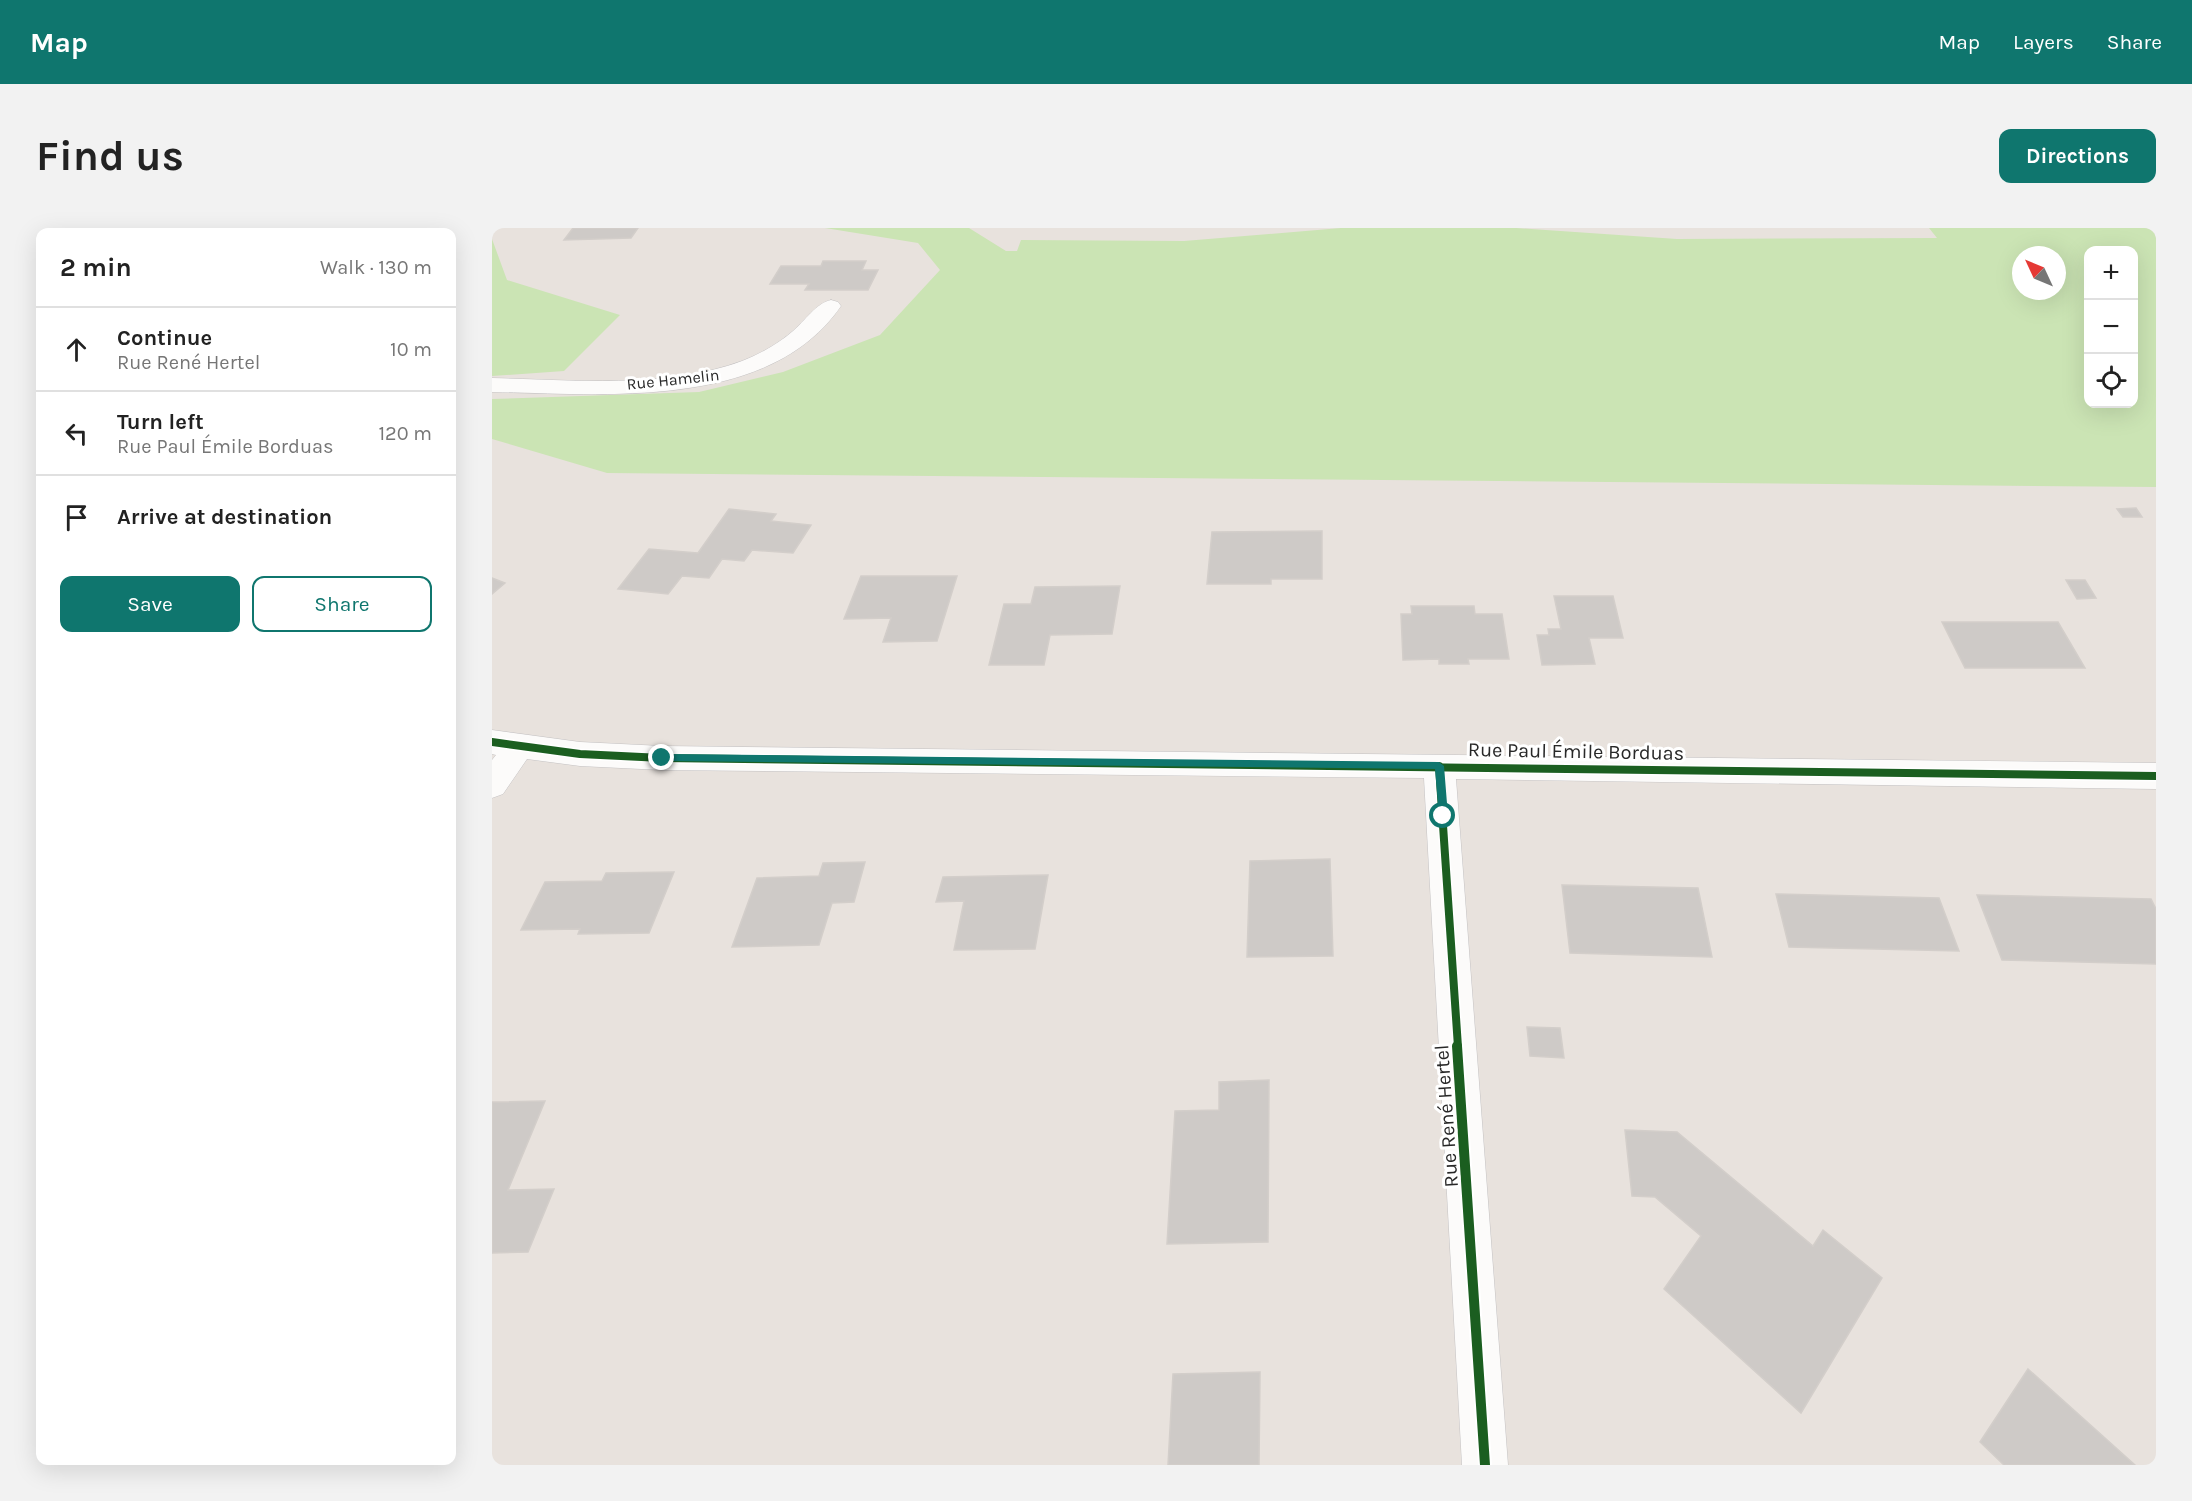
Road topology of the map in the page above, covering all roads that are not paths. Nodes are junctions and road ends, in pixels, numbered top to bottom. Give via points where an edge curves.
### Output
1 (831, 306) dead end
2 (492, 385) edge
3 (505, 744) edge
4 (1439, 766) junction
5 (2156, 776) edge
6 (492, 785) edge
7 (1485, 1465) edge

1 - 2 street, Rue Hamelin via 805,334 778,352 716,377 612,385
3 - 4 street, Rue Paul Émile Borduas via 580,754 674,758
3 - 6 street
4 - 5 street, Rue Paul Émile Borduas
4 - 7 street, Rue René Hertel

